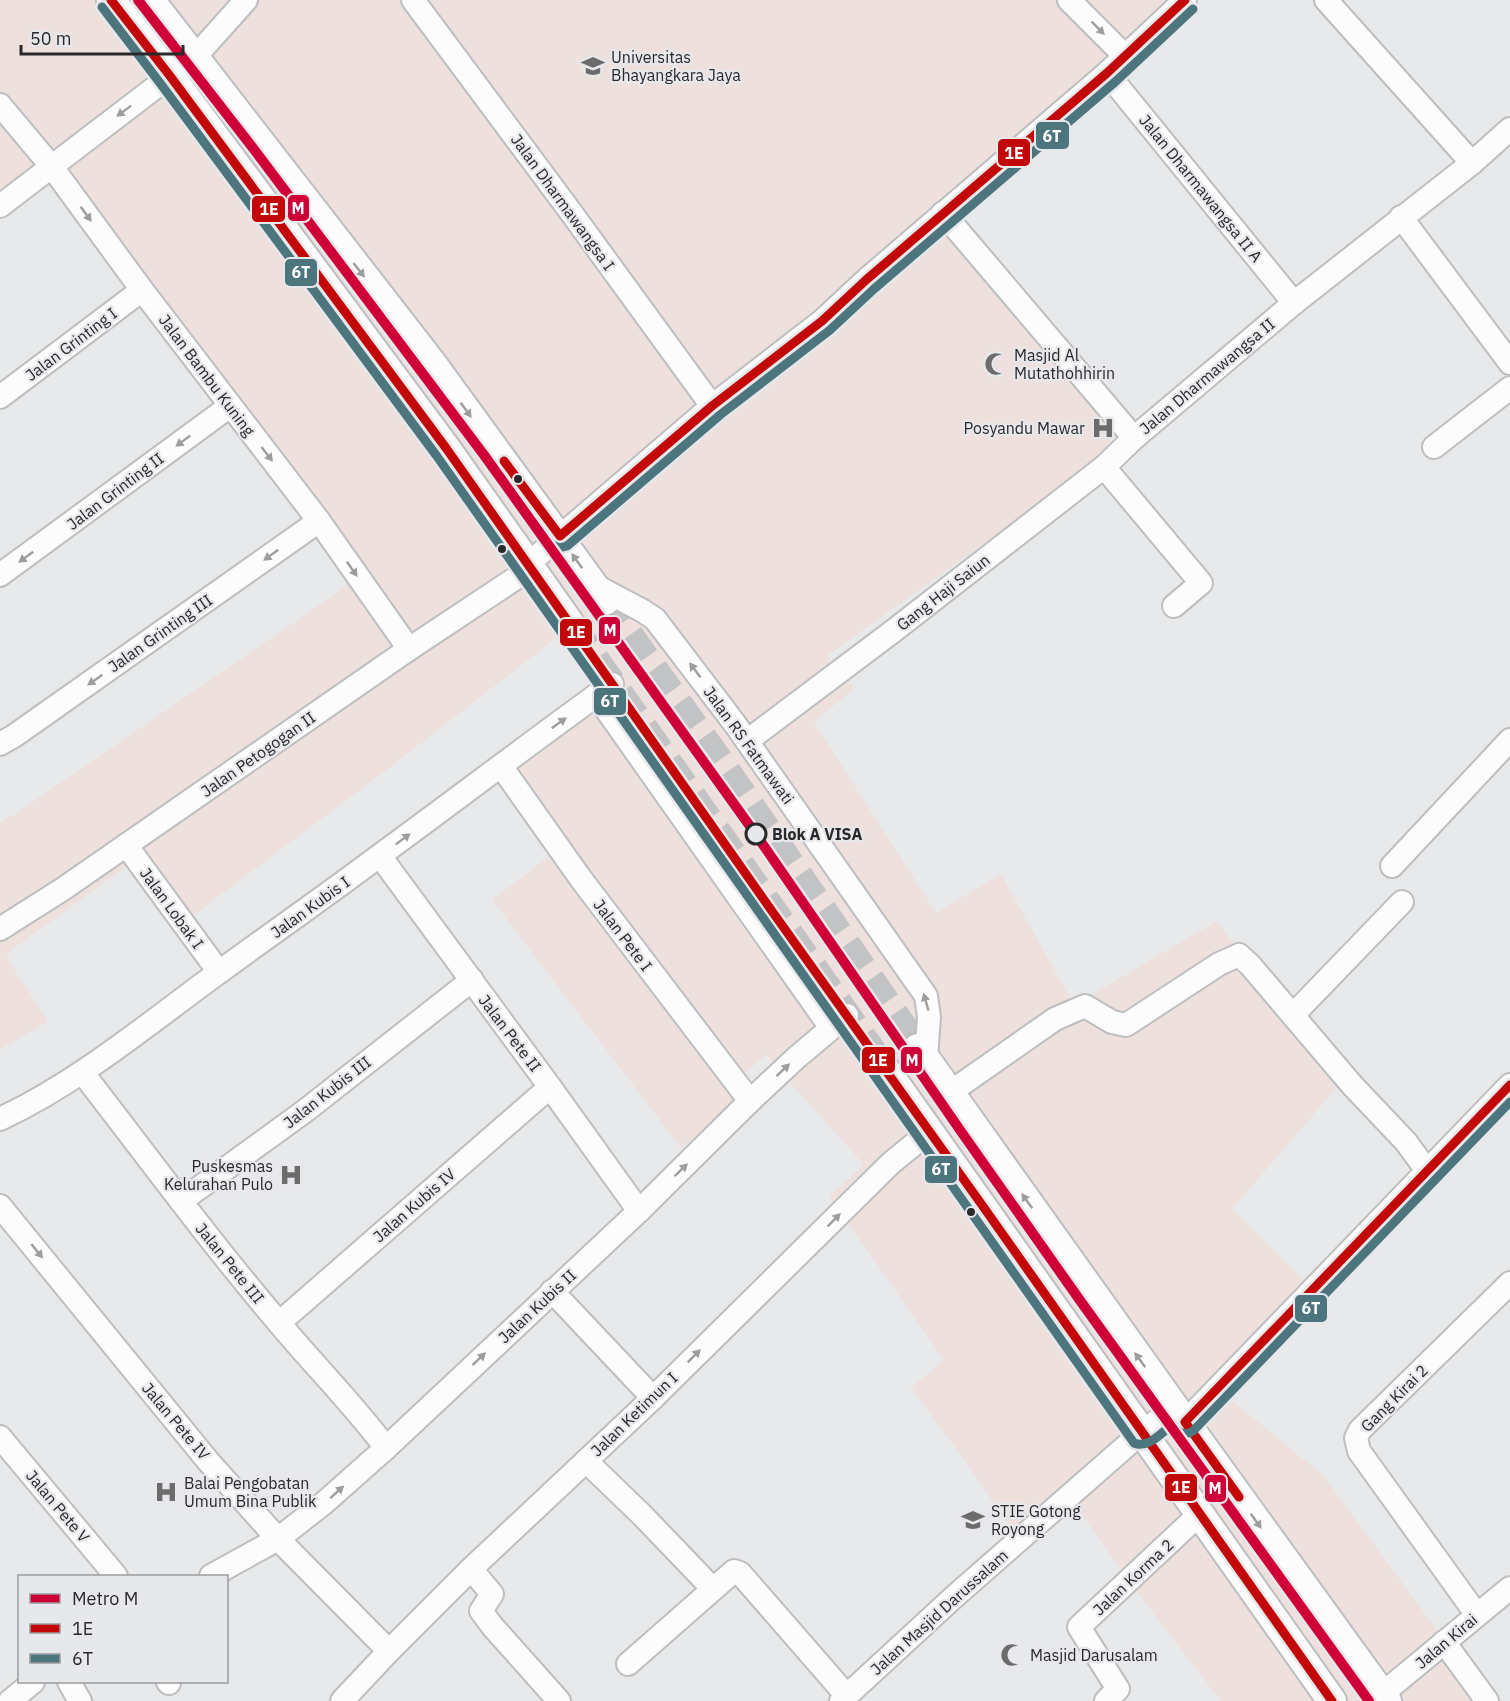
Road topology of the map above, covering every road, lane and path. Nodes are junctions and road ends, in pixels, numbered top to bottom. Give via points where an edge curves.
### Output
1 (111, 0) edge
2 (150, 0) edge
3 (246, 0) edge
4 (413, 0) edge
5 (1069, 0) edge
6 (1185, 0) edge
7 (1326, 0) edge
8 (195, 57) junction
9 (1126, 57) junction
10 (1107, 73) junction
11 (170, 76) junction
12 (0, 105) edge
13 (1510, 129) edge
14 (1472, 163) junction
15 (52, 167) junction
16 (0, 206) edge
17 (943, 213) junction
18 (1401, 217) junction
19 (142, 290) junction
20 (1294, 303) junction
21 (431, 362) junction
22 (1510, 363) edge
23 (400, 386) junction
24 (1510, 388) edge
25 (0, 397) edge
26 (230, 406) junction
27 (712, 406) junction
28 (1134, 438) junction
29 (1434, 447) dead end
30 (1104, 467) junction
31 (319, 521) junction
32 (560, 536) junction
33 (527, 574) junction
34 (0, 575) edge
35 (600, 593) joint
36 (1174, 606) dead end
37 (571, 625) tunnel mouth
38 (409, 649) junction
39 (1510, 740) edge
40 (747, 741) junction
41 (0, 744) edge
42 (501, 766) junction
43 (126, 845) junction
44 (380, 856) junction
45 (1392, 866) dead end
46 (1402, 902) dead end
47 (0, 929) edge
48 (219, 972) junction
49 (472, 980) junction
50 (1293, 1015) junction
51 (839, 1022) joint
52 (922, 1054) joint
53 (885, 1069) tunnel mouth
54 (82, 1072) junction
55 (1510, 1085) edge
56 (550, 1087) junction
57 (949, 1093) junction
58 (750, 1101) junction
59 (0, 1119) edge
60 (929, 1132) junction
61 (1428, 1172) junction
62 (181, 1201) junction
63 (0, 1206) edge
64 (639, 1211) junction
65 (1510, 1283) edge
66 (552, 1291) junction
67 (279, 1323) junction
68 (653, 1398) junction
69 (1180, 1415) junction
70 (1141, 1433) junction
71 (0, 1437) edge
72 (386, 1448) junction
73 (586, 1461) junction
74 (1200, 1516) junction
75 (273, 1533) junction
76 (471, 1569) junction
77 (115, 1575) edge
78 (212, 1575) edge
79 (1510, 1588) edge
80 (714, 1589) junction
81 (1476, 1615) junction
82 (1444, 1642) junction
83 (389, 1651) junction
84 (628, 1664) dead end
85 (32, 1683) edge
86 (70, 1683) edge
87 (0, 1689) edge
88 (1118, 1697) edge
89 (844, 1698) edge
90 (1385, 1698) edge
91 (10, 1701) edge
92 (80, 1701) edge
93 (342, 1701) edge
94 (559, 1701) edge
95 (1332, 1701) edge
96 (1487, 1701) edge

1 - 11 main road
2 - 8 main road, Jalan RS Fatmawati
3 - 8 street
4 - 27 street, Jalan Dharmawangsa I
5 -> 9 street
6 - 9 street, Jalan Petogogan II
7 - 14 street
8 - 11 street
8 -> 21 main road, Jalan RS Fatmawati
9 - 10 street, Jalan Petogogan II
10 - 17 street, Jalan Petogogan II
10 - 20 street, Jalan Dharmawangsa II A
11 -> 15 street
11 - 23 main road
12 - 15 street, Jalan Bambu Kuning
13 - 14 street, Jalan Dharmawangsa II
14 - 18 street, Jalan Dharmawangsa II
15 - 16 street
15 -> 19 street, Jalan Bambu Kuning
17 - 27 street, Jalan Petogogan II via 822,321
17 - 28 street, Jalan Dharmawangsa II
18 - 20 street, Jalan Dharmawangsa II
18 - 22 street
19 - 25 street, Jalan Grinting I
19 - 26 street, Jalan Bambu Kuning
20 - 28 street, Jalan Dharmawangsa II
21 - 23 main road
21 -> 32 main road, Jalan RS Fatmawati
23 - 33 main road via 446,448
24 - 29 street
26 -> 31 street, Jalan Bambu Kuning
26 -> 34 street, Jalan Grinting II
27 - 32 street, Jalan Petogogan II
28 - 30 street, Gang Haji Saiun
30 - 36 street via 1201,583
30 - 40 street, Gang Haji Saiun
31 -> 38 street, Jalan Bambu Kuning
31 -> 41 street, Jalan Grinting III
32 - 33 street, Jalan Petogogan II
35 -> 32 main road, Jalan RS Fatmawati
33 - 37 main road
33 - 38 street, Jalan Petogogan II
40 -> 35 street, Jalan RS Fatmawati via 655,619
38 - 43 street, Jalan Petogogan II
39 - 45 street
52 -> 40 street, Jalan RS Fatmawati via 929,1017 926,996
44 -> 42 street, Jalan Kubis I
42 -> 51 street, Jalan Kubis I via 604,689
42 - 58 street, Jalan Pete I via 581,879
43 - 47 street, Jalan Petogogan II
43 - 48 street, Jalan Lobak I
44 - 48 street, Jalan Kubis I
44 - 49 street, Jalan Pete II
46 - 50 street
48 - 54 street, Jalan Kubis I
49 - 56 street, Jalan Pete II
49 - 62 street, Jalan Kubis III via 305,1111
50 - 57 street via 1239,955 1126,1025 1112,1022 1085,1006 1055,1019
50 - 61 street
58 -> 51 street, Jalan Kubis II
52 - 57 main road, Jalan RS Fatmawati
53 - 60 main road
54 - 59 street, Jalan Kubis I
54 - 62 street, Jalan Pete III
55 - 61 street, Jalan Masjid Darussalam
56 - 64 street, Jalan Pete II
56 - 67 street, Jalan Kubis IV
69 -> 57 main road, Jalan RS Fatmawati
64 -> 58 street, Jalan Kubis II
68 -> 60 street, Jalan Ketimun I via 891,1163
60 - 70 main road
61 - 69 street, Jalan Masjid Darussalam
62 - 67 street, Jalan Pete III
63 -> 75 street, Jalan Pete IV via 208,1461
64 - 66 street, Jalan Kubis II
65 - 81 street, Gang Kirai 2 via 1356,1438 1359,1451
66 - 68 street
72 -> 66 street, Jalan Kubis II
67 - 72 street, Jalan Pete III
68 - 73 street, Jalan Ketimun I
69 - 70 street, Jalan Masjid Darussalam
69 -> 90 main road, Jalan RS Fatmawati
70 - 74 main road
70 - 89 street, Jalan Masjid Darussalam
71 - 77 street, Jalan Pete V
75 -> 72 street, Jalan Kubis II via 324,1503
73 - 76 street, Jalan Ketimun I
73 - 80 street
74 - 88 street, Jalan Korma 2 via 1079,1627
74 - 95 main road
75 - 78 street, Jalan Kubis II
75 - 83 street, Jalan Pete IV
76 - 83 street, Jalan Ketimun I
76 - 94 street via 492,1594 481,1611
79 - 81 street, Jalan Kirai
80 - 84 street
80 - 89 street via 734,1571 740,1573
81 - 82 street, Jalan Kirai
82 - 90 street, Jalan Kirai
82 - 96 street
83 - 93 street, Jalan Ketimun I
85 - 91 street
86 - 92 street
87 - 91 street

